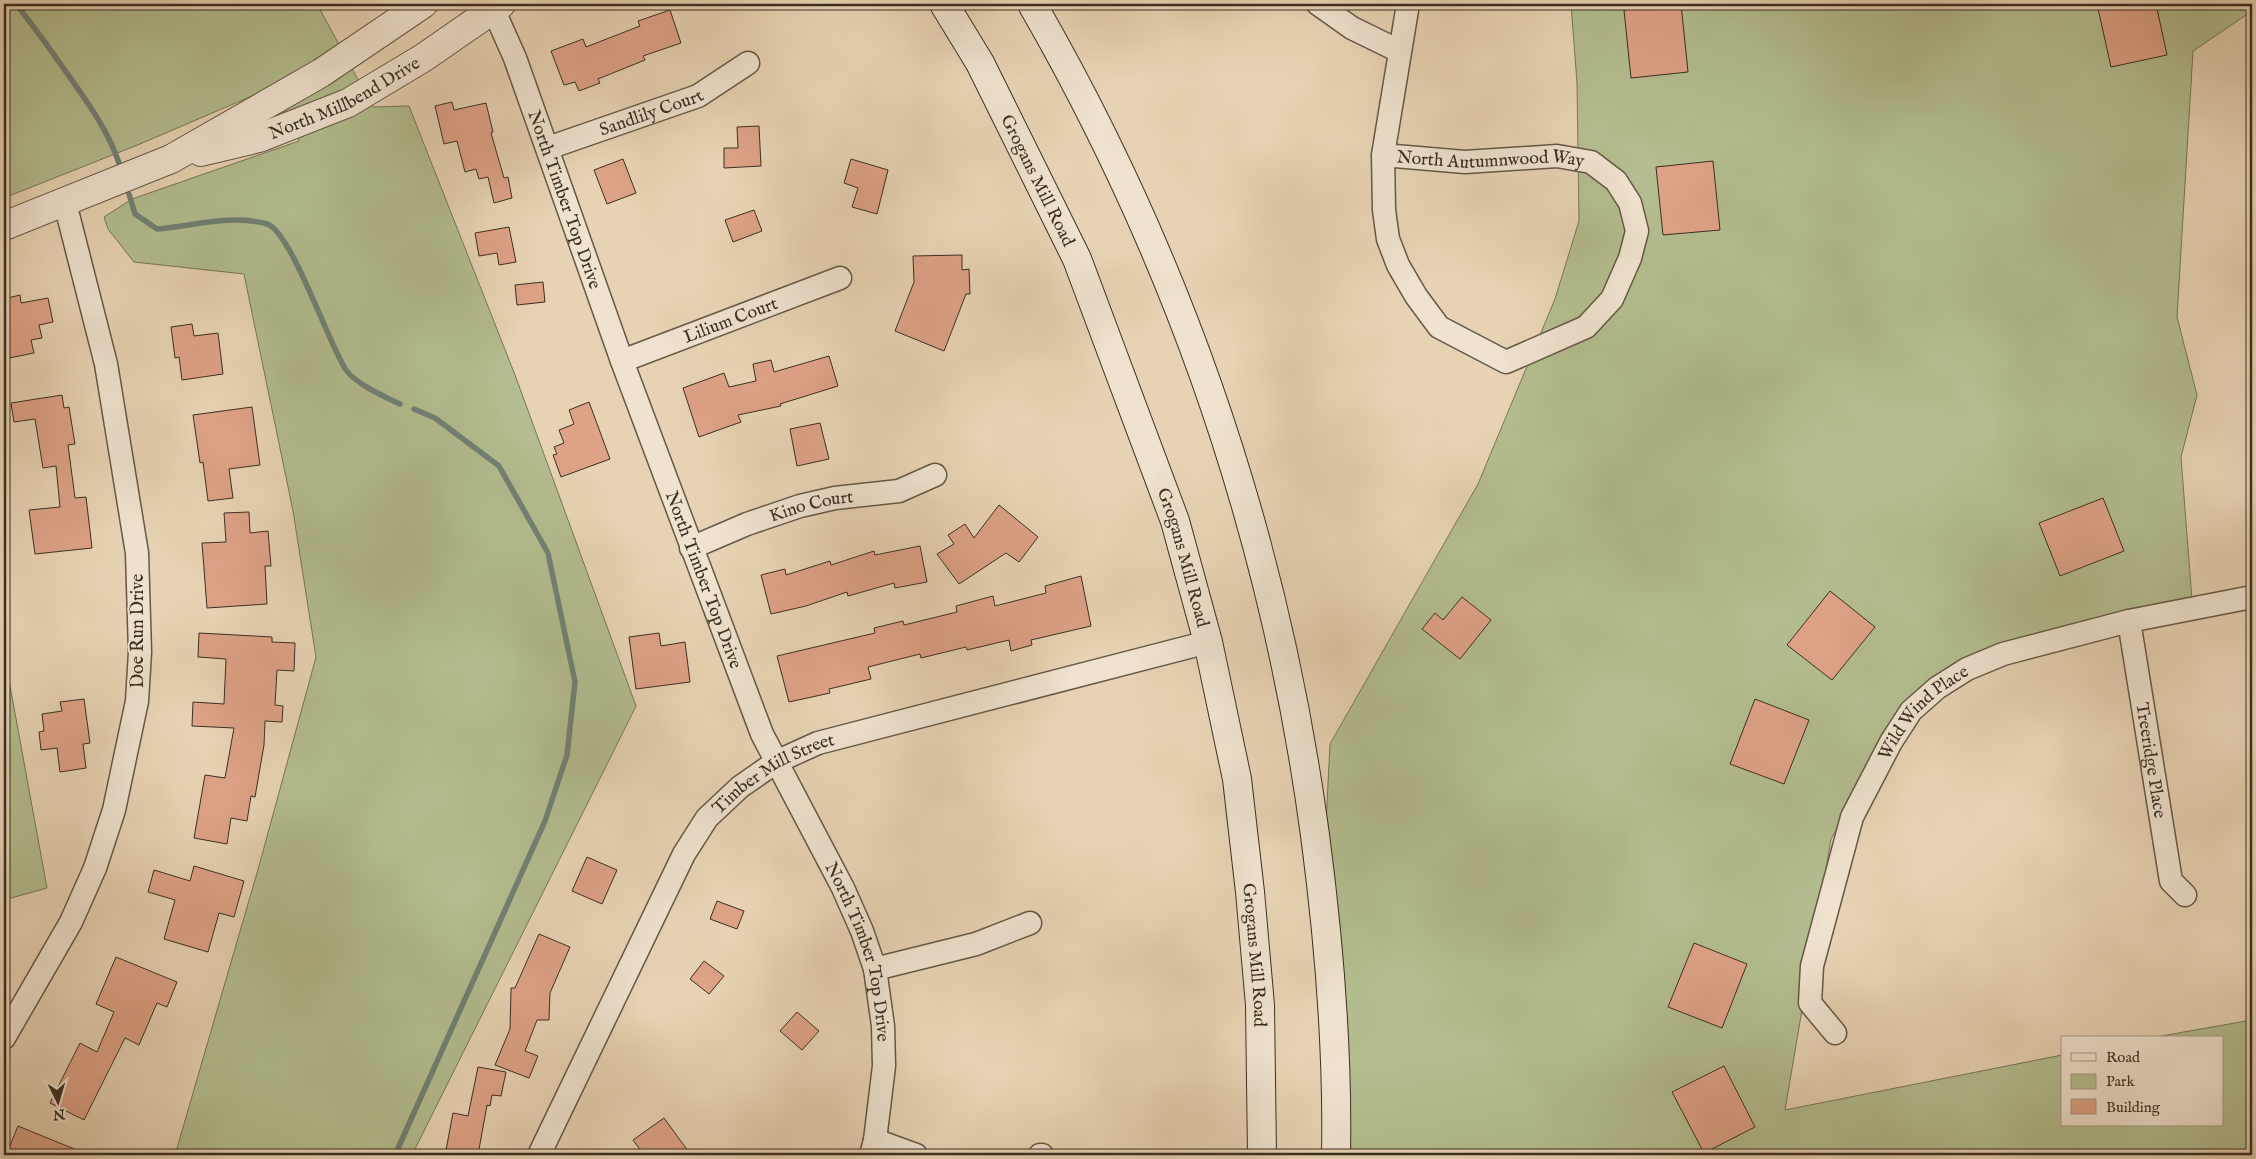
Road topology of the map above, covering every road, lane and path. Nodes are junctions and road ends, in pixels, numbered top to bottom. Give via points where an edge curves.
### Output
1 (423, 4) edge
2 (944, 4) edge
3 (1032, 4) edge
4 (1318, 4) edge
5 (1408, 4) edge
6 (495, 5) edge
7 (1399, 51) junction
8 (748, 63) dead end
9 (548, 148) junction
10 (1382, 155) junction
11 (171, 159) junction
12 (65, 203) junction
13 (4, 226) edge
14 (840, 278) dead end
15 (622, 361) junction
16 (935, 475) dead end
17 (691, 548) junction
18 (2252, 598) edge
19 (2129, 621) junction
20 (1208, 642) junction
21 (776, 762) junction
22 (2185, 895) dead end
23 (1030, 924) dead end
24 (875, 969) junction
25 (1835, 1033) dead end
26 (4, 1038) edge
27 (873, 1148) edge
28 (545, 1154) edge
29 (916, 1155) edge
30 (1262, 1155) edge
31 (1336, 1155) edge

1 - 11 main road, North Millbend Drive via 321,73
2 - 20 main road, Grogans Mill Road via 980,63 1077,259 1175,521
3 - 31 main road via 1060,51 1165,271 1209,384 1257,540 1286,657 1307,774 1323,894 1332,1013
4 - 7 street via 1352,28
5 - 7 street, North Autumnwood Way
6 - 9 street, North Timber Top Drive
6 - 11 main road, North Millbend Drive via 423,58 348,103 259,138
7 - 10 street, North Autumnwood Way
8 - 9 street, Sandlily Court via 698,96
9 - 15 street, North Timber Top Drive
10 - 10 street, North Autumnwood Way via 1465,162 1557,156 1591,162 1616,181 1630,203 1637,231 1630,258 1612,299 1586,327 1506,362 1440,327 1416,296 1388,239
11 - 12 main road, North Millbend Drive
12 - 13 main road, North Millbend Drive
12 - 26 street, Doe Run Drive via 106,364 136,553 140,652 128,751 114,810 95,868 71,922
14 - 15 street, Lilium Court
15 - 17 street, North Timber Top Drive
16 - 17 street, Kino Court via 899,491 835,498 800,506
17 - 21 street, North Timber Top Drive via 755,716
18 - 19 street, Wild Wind Place
19 - 22 street, Treeridge Place via 2171,881
19 - 25 street, Wild Wind Place via 2003,654 1967,669 1936,688 1911,711 1852,817 1812,966 1810,1003
20 - 21 street, Timber Mill Street via 818,743
20 - 30 main road, Grogans Mill Road via 1237,779 1250,892 1260,1005
21 - 24 street, North Timber Top Drive via 843,888
21 - 28 street, Timber Mill Street via 740,787 707,818 684,854
23 - 24 street via 976,944
24 - 27 street, North Timber Top Drive via 883,1026 884,1066
27 - 29 street

